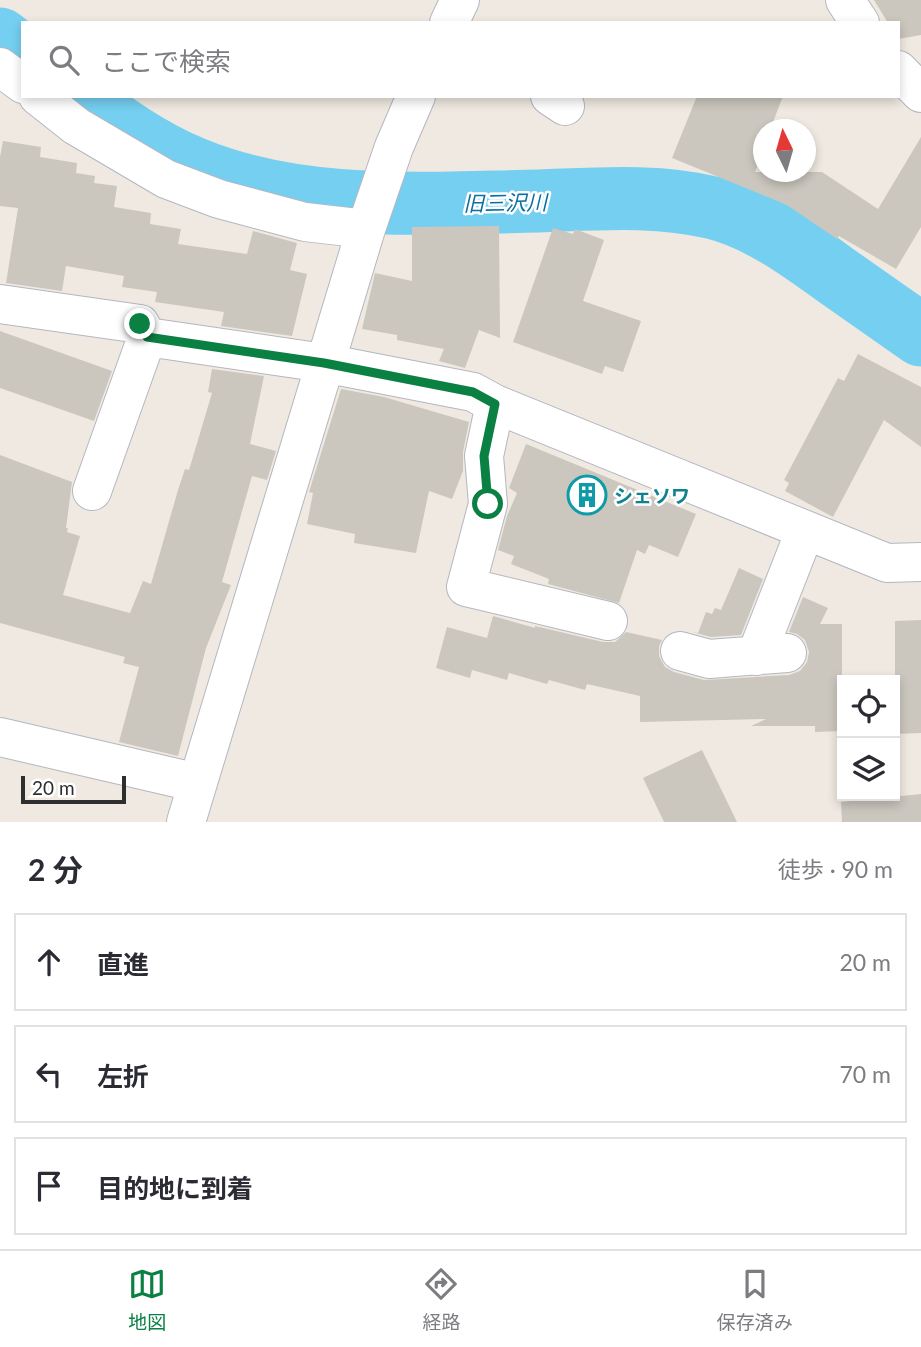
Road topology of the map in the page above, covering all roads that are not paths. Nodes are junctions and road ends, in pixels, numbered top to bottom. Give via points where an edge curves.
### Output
1 (460, 0) edge
2 (845, 0) edge
3 (450, 21) edge
4 (859, 21) edge
5 (0, 67) edge
6 (900, 72) edge
7 (21, 83) edge
8 (921, 93) edge
9 (41, 98) edge
10 (415, 98) edge
11 (366, 229) junction
12 (0, 304) edge
13 (147, 337) junction
14 (324, 363) junction
15 (495, 404) junction
16 (92, 491) dead end
17 (805, 531) junction
18 (921, 562) edge
19 (608, 621) dead end
20 (680, 651) dead end
21 (0, 737) edge
22 (198, 783) junction
23 (186, 822) edge

1 - 3 street
2 - 4 street
5 - 7 street
6 - 8 street
9 - 11 street via 76,126 166,179 305,222
10 - 11 street
11 - 14 street
12 - 13 street via 140,324
13 - 14 street
13 - 16 street
14 - 15 street via 473,392
14 - 22 street
15 - 17 street
15 - 19 street via 484,456 488,504 466,587
17 - 18 street via 887,563
17 - 20 street via 771,654 709,659
21 - 22 street
22 - 23 street

